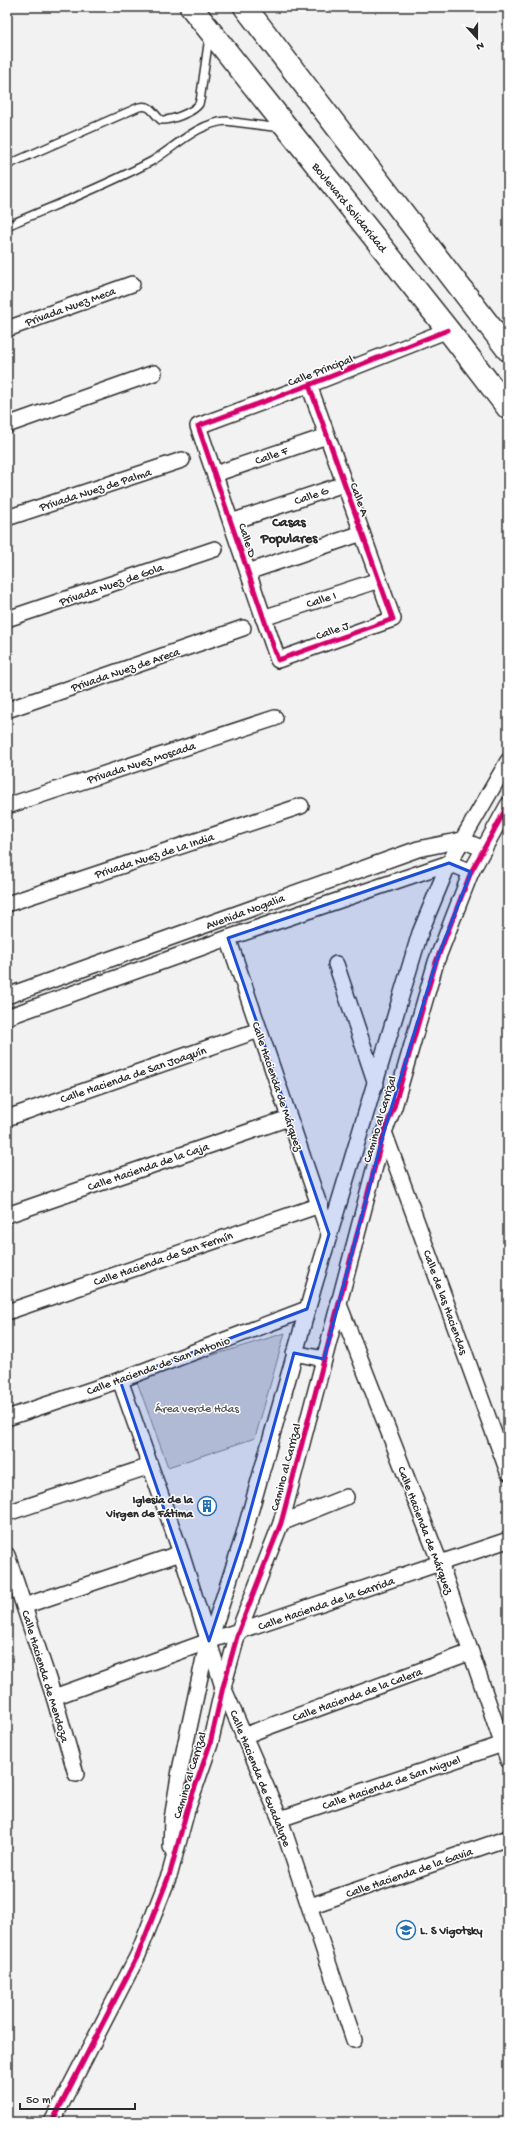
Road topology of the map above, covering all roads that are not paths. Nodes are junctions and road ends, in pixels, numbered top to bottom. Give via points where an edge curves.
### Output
1 (191, 7) edge
2 (245, 7) edge
3 (210, 31) junction
4 (288, 128) junction
5 (7, 165) edge
6 (7, 226) edge
7 (132, 284) dead end
8 (7, 328) edge
9 (448, 330) junction
10 (508, 350) edge
11 (154, 373) dead end
12 (309, 385) junction
13 (508, 408) edge
14 (7, 425) edge
15 (198, 426) joint
16 (328, 436) junction
17 (182, 460) dead end
18 (215, 474) junction
19 (344, 484) junction
20 (7, 518) edge
21 (231, 522) junction
22 (362, 533) junction
23 (215, 549) dead end
24 (248, 572) junction
25 (379, 580) junction
26 (263, 618) junction
27 (393, 619) joint
28 (7, 620) edge
29 (243, 628) dead end
30 (278, 660) joint
31 (7, 710) edge
32 (275, 718) dead end
33 (508, 761) edge
34 (508, 805) edge
35 (7, 806) edge
36 (301, 806) dead end
37 (462, 840) junction
38 (484, 849) junction
39 (449, 863) junction
40 (472, 872) junction
41 (7, 904) edge
42 (228, 938) junction
43 (336, 964) dead end
44 (7, 996) edge
45 (8, 1015) edge
46 (259, 1030) junction
47 (376, 1084) junction
48 (7, 1118) edge
49 (289, 1118) junction
50 (384, 1132) junction
51 (320, 1205) junction
52 (7, 1215) edge
53 (329, 1234) junction
54 (338, 1302) junction
55 (307, 1309) junction
56 (7, 1312) edge
57 (294, 1354) junction
58 (324, 1359) junction
59 (120, 1380) junction
60 (7, 1418) edge
61 (150, 1466) junction
62 (508, 1472) edge
63 (346, 1497) dead end
64 (7, 1513) edge
65 (281, 1524) junction
66 (508, 1540) edge
67 (181, 1553) junction
68 (7, 1555) edge
69 (440, 1563) junction
70 (24, 1606) junction
71 (238, 1633) junction
72 (209, 1641) junction
73 (471, 1652) junction
74 (223, 1687) junction
75 (54, 1697) junction
76 (243, 1736) junction
77 (503, 1744) junction
78 (508, 1760) edge
79 (76, 1774) dead end
80 (280, 1819) junction
81 (508, 1838) edge
82 (170, 1873) junction
83 (310, 1906) junction
84 (354, 2040) dead end
85 (52, 2122) edge

1 - 3 highway, Boulevard Solidaridad
2 - 10 highway
3 - 4 highway, Boulevard Solidaridad
3 - 5 lane via 201,94 199,103 194,108 167,121 161,120 150,107 139,108
4 - 6 lane via 217,122 180,141 152,161
4 - 9 highway, Boulevard Solidaridad
7 - 8 street, Privada Nuez Meca
9 - 12 street, Calle Principal
9 - 13 highway, Boulevard Solidaridad
11 - 14 street
12 - 15 street, Calle Principal
12 - 16 street, Calle A
15 - 18 street, Calle D
16 - 18 street, Calle F
16 - 19 street, Calle A
17 - 20 street, Privada Nuez de Palma
18 - 21 street, Calle D
19 - 21 street, Calle G
19 - 22 street, Calle A
21 - 24 street, Calle D
22 - 24 street
22 - 25 street, Calle A
23 - 28 street, Privada Nuez de Gola
24 - 26 street, Calle D
25 - 26 street, Calle I
25 - 27 street, Calle A
26 - 30 street, Calle D
27 - 30 street, Calle J
29 - 31 street, Privada Nuez de Areca
32 - 35 street, Privada Nuez Moscada
33 - 37 street, Camino al Carrizal
34 - 38 street, Camino al Carrizal
36 - 41 street, Privada Nuez de La India
37 - 38 street
37 - 39 street, Camino al Carrizal
37 - 44 street, Avenida Nogalia via 418,849
38 - 40 street, Camino al Carrizal
39 - 40 street
39 - 42 street, Avenida Nogalia
39 - 47 street, Camino al Carrizal via 420,933
40 - 50 street, Camino al Carrizal via 436,962 394,1107
42 - 45 street, Avenida Nogalia
42 - 46 street, Calle Hacienda de Márquez
43 - 47 street
46 - 48 street, Calle Hacienda de San Joaquín
46 - 49 street, Calle Hacienda de Márquez
47 - 53 street, Camino al Carrizal
49 - 51 street, Calle Hacienda de Márquez
49 - 52 street, Calle Hacienda de la Caja
50 - 54 street, Camino al Carrizal
50 - 62 street, Calle de las Haciendas
51 - 53 street, Calle Hacienda de Márquez
51 - 56 street, Calle Hacienda de San Fermín
53 - 55 street, Camino al Carrizal
54 - 58 street, Camino al Carrizal
54 - 69 street, Calle Hacienda de Márquez
55 - 57 street, Camino al Carrizal
55 - 59 street, Calle Hacienda de San Antonio
57 - 58 street
57 - 72 street, Camino al Carrizal via 242,1542
58 - 65 street, Camino al Carrizal
59 - 60 street, Calle Hacienda de San Antonio
59 - 61 street, Calle Hacienda de Guadalupe
61 - 64 street
61 - 67 street, Calle Hacienda de Guadalupe
63 - 65 street
65 - 71 street, Camino al Carrizal
66 - 69 street, Calle Hacienda de la Garrida
67 - 70 street
67 - 72 street, Calle Hacienda de Guadalupe
68 - 70 street, Calle Hacienda de Mendoza
69 - 71 street, Calle Hacienda de la Garrida
69 - 73 street, Calle Hacienda de Márquez
70 - 75 street, Calle Hacienda de Mendoza
71 - 72 street, Calle Hacienda de la Garrida
71 - 74 street, Camino al Carrizal
72 - 74 street, Calle Hacienda de Guadalupe
72 - 75 street, Calle Hacienda de la Garrida
72 - 82 street, Camino al Carrizal via 180,1770 172,1819
73 - 76 street, Calle Hacienda de la Calera
73 - 77 street, Calle Hacienda de Márquez
74 - 76 street, Calle Hacienda de Guadalupe
74 - 82 street, Camino al Carrizal via 210,1744 187,1810
75 - 79 street, Calle Hacienda de Mendoza
76 - 80 street, Calle Hacienda de Guadalupe
77 - 78 street, Calle Hacienda de Márquez
77 - 80 street, Calle Hacienda de San Miguel
80 - 83 street, Calle Hacienda de Guadalupe
81 - 83 street, Calle Hacienda de la Gavia
82 - 85 street, Camino al Carrizal via 138,1955
83 - 84 street, Calle Hacienda de Guadalupe

